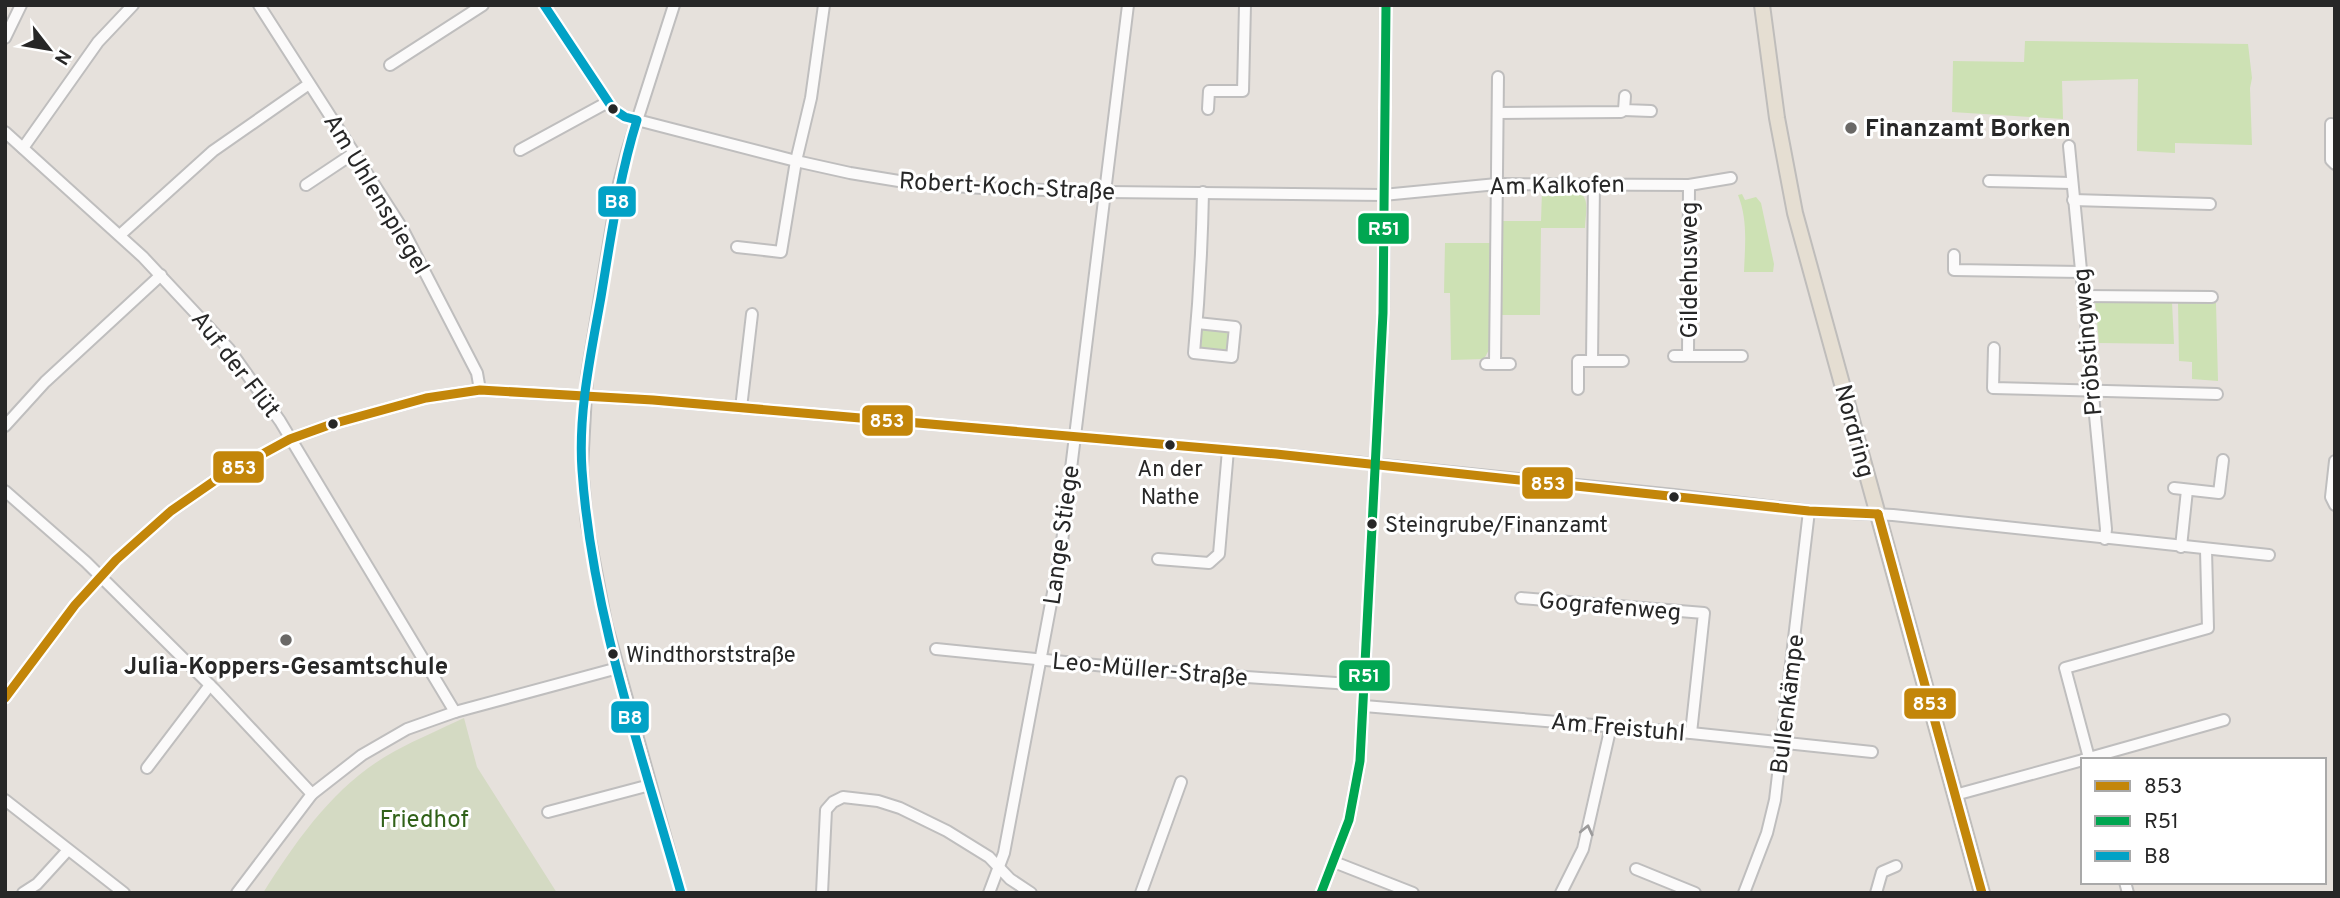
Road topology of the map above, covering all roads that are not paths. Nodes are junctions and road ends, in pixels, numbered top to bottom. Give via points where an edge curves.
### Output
1 (21, 5) edge
2 (133, 5) edge
3 (259, 5) edge
4 (483, 5) edge
5 (544, 5) edge
6 (674, 5) edge
7 (824, 5) edge
8 (1128, 5) edge
9 (1245, 5) edge
10 (1385, 5) edge
11 (1762, 5) edge
12 (5, 38) edge
13 (390, 65) dead end
14 (1498, 77) dead end
15 (309, 84) junction
16 (1625, 96) dead end
17 (608, 102) junction
18 (1208, 109) dead end
19 (1624, 110) junction
20 (1651, 111) dead end
21 (1499, 113) junction
22 (637, 120) junction
23 (2331, 124) dead end
24 (5, 132) edge
25 (2069, 146) dead end
26 (23, 148) junction
27 (520, 150) dead end
28 (354, 153) junction
29 (796, 161) junction
30 (2335, 164) edge
31 (1731, 178) dead end
32 (1989, 181) dead end
33 (1594, 183) junction
34 (2071, 183) junction
35 (1497, 184) junction
36 (1689, 184) junction
37 (306, 185) dead end
38 (1106, 192) junction
39 (1203, 192) junction
40 (1383, 195) junction
41 (2073, 200) junction
42 (2210, 204) dead end
43 (120, 235) junction
44 (737, 247) dead end
45 (1954, 256) dead end
46 (2081, 272) junction
47 (161, 275) junction
48 (2083, 296) junction
49 (2212, 297) dead end
50 (752, 314) dead end
51 (1197, 323) junction
52 (1994, 348) dead end
53 (1674, 356) dead end
54 (1688, 356) junction
55 (1742, 356) dead end
56 (1592, 360) junction
57 (1623, 361) dead end
58 (1510, 363) dead end
59 (481, 390) junction
60 (1578, 390) dead end
61 (2092, 391) junction
62 (2217, 394) dead end
63 (584, 396) junction
64 (741, 408) junction
65 (5, 426) edge
66 (1075, 436) junction
67 (290, 439) junction
68 (1228, 450) junction
69 (2223, 460) dead end
70 (2335, 461) edge
71 (1376, 464) junction
72 (2174, 488) dead end
73 (2187, 490) junction
74 (5, 491) edge
75 (2335, 505) edge
76 (1809, 511) junction
77 (1878, 514) junction
78 (2105, 539) junction
79 (2180, 547) junction
80 (2206, 550) junction
81 (2269, 555) dead end
82 (1158, 559) dead end
83 (100, 577) junction
84 (1521, 598) dead end
85 (936, 649) dead end
86 (1041, 660) junction
87 (618, 668) junction
88 (210, 685) junction
89 (1365, 685) junction
90 (5, 698) edge
91 (1364, 706) junction
92 (455, 712) junction
93 (2224, 720) dead end
94 (1611, 726) junction
95 (1691, 733) junction
96 (1783, 744) junction
97 (1872, 752) dead end
98 (2086, 758) edge
99 (2090, 758) edge
100 (2081, 760) edge
101 (147, 768) dead end
102 (1181, 782) dead end
103 (650, 785) junction
104 (312, 794) junction
105 (1955, 795) junction
106 (5, 800) edge
107 (548, 813) dead end
108 (68, 850) junction
109 (1334, 862) junction
110 (1896, 866) dead end
111 (999, 869) junction
112 (1636, 869) dead end
113 (23, 893) edge
114 (124, 893) edge
115 (237, 893) edge
116 (681, 893) edge
117 (822, 893) edge
118 (989, 893) edge
119 (1031, 893) edge
120 (1141, 893) edge
121 (1321, 893) edge
122 (1413, 893) edge
123 (1561, 893) edge
124 (1695, 893) edge
125 (1744, 893) edge
126 (1876, 893) edge
127 (1982, 893) edge

1 - 12 street
2 - 26 street via 98,42
3 - 15 street, Am Uhlenspiegel
4 - 13 street
5 - 17 street
6 - 22 street
7 - 29 street via 811,98
8 - 38 street, Lange Stiege
9 - 18 street via 1243,92 1209,91
10 - 40 street
11 - 77 main road, Nordring via 1793,201
14 - 21 street
15 - 28 street, Am Uhlenspiegel
15 - 43 street via 213,151
16 - 19 street
17 - 22 street, Robert-Koch-Straße via 616,112
17 - 27 street
19 - 20 street
19 - 21 street
21 - 35 street
22 - 29 street, Robert-Koch-Straße
22 - 63 street via 619,183
23 - 30 street via 2331,160
24 - 26 street, Auf der Flüt
25 - 34 street, Pröbstingweg
26 - 43 street, Auf der Flüt
28 - 37 street
28 - 59 street, Am Uhlenspiegel via 415,252 477,373
29 - 38 street, Robert-Koch-Straße via 911,183
29 - 44 street via 781,253
31 - 36 street, Am Kalkofen
32 - 34 street
33 - 35 street, Am Kalkofen
33 - 36 street, Am Kalkofen
33 - 56 street
34 - 41 street, Pröbstingweg
35 - 40 street, Am Kalkofen
35 - 58 street via 1490,363
36 - 54 street, Gildehusweg
38 - 39 street, Robert-Koch-Straße
38 - 66 street, Lange Stiege
39 - 40 street, Robert-Koch-Straße
39 - 51 street
40 - 71 street
41 - 42 street
41 - 46 street, Pröbstingweg
43 - 47 street, Auf der Flüt
45 - 46 street via 1954,270
46 - 48 street, Pröbstingweg
47 - 65 street via 45,382
47 - 67 street, Auf der Flüt via 229,349
48 - 49 street
48 - 61 street, Pröbstingweg
50 - 64 street
51 - 51 street via 1236,327 1232,357 1194,353
52 - 61 street via 1993,388
53 - 54 street, Gildehusweg
54 - 55 street, Gildehusweg
56 - 57 street
56 - 60 street via 1578,361
59 - 63 street
59 - 67 street via 426,398
61 - 62 street
61 - 78 street, Pröbstingweg
63 - 64 street
63 - 87 street via 582,468 587,524
64 - 66 street
66 - 68 street
66 - 86 street, Lange Stiege
67 - 83 street via 220,477 172,512
67 - 92 street, Auf der Flüt
68 - 71 street
68 - 82 street via 1219,554 1209,563
69 - 73 street via 2220,493
70 - 75 street via 2331,497
71 - 76 street
71 - 89 street
72 - 73 street
73 - 79 street
74 - 83 street
76 - 77 street
76 - 96 street, Bullenkämpe
77 - 78 street
77 - 105 main road, Nordring
78 - 79 street
79 - 80 street
80 - 81 street
80 - 98 street via 2208,628 2065,668
83 - 88 street
83 - 90 street
84 - 95 street, Gografenweg via 1704,613
85 - 86 street, Leo-Müller-Straße
86 - 89 street, Leo-Müller-Straße
86 - 111 street, Lange Stiege
87 - 92 street
87 - 103 street
88 - 101 street
88 - 104 street
89 - 91 street
91 - 94 street, Am Freistuhl
91 - 109 street via 1357,783
92 - 104 street via 407,729 362,755
93 - 99 street
94 - 95 street, Am Freistuhl
123 -> 94 street via 1583,849
95 - 96 street, Am Freistuhl
96 - 97 street, Am Freistuhl
96 - 125 street, Bullenkämpe via 1767,833
100 - 105 street
102 - 120 street
103 - 107 street
103 - 116 street
104 - 115 street
105 - 127 main road, Nordring
106 - 108 street
108 - 113 street
108 - 114 street
109 - 121 street
109 - 122 street
110 - 126 street via 1882,872
111 - 117 street via 989,857 947,831 900,808 843,797 826,810
111 - 118 street, Lange Stiege
111 - 119 street
112 - 124 street

